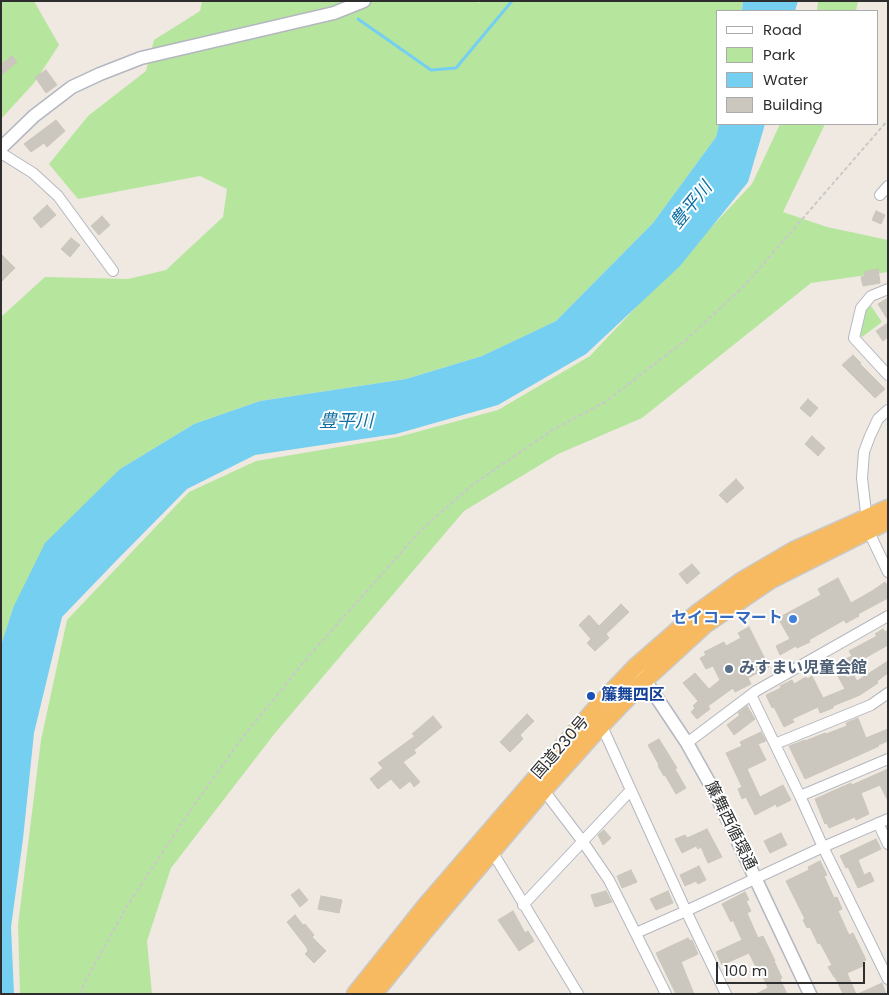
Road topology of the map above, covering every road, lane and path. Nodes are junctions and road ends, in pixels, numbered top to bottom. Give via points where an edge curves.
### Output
1 (364, 1) edge
2 (888, 120) edge
3 (1, 148) edge
4 (1, 153) edge
5 (888, 186) edge
6 (880, 195) dead end
7 (113, 271) dead end
8 (888, 289) edge
9 (888, 375) edge
10 (888, 410) edge
11 (888, 508) edge
12 (888, 521) edge
13 (867, 524) junction
14 (888, 572) edge
15 (888, 616) edge
16 (635, 667) junction
17 (645, 680) junction
18 (888, 693) edge
19 (751, 695) junction
20 (598, 718) junction
21 (687, 743) junction
22 (775, 744) junction
23 (888, 758) edge
24 (539, 785) junction
25 (631, 790) junction
26 (800, 796) junction
27 (883, 821) edge
28 (583, 842) junction
29 (888, 844) edge
30 (488, 845) junction
31 (823, 847) junction
32 (756, 878) junction
33 (523, 904) junction
34 (686, 911) junction
35 (636, 933) junction
36 (888, 979) edge
37 (80, 994) edge
38 (354, 994) edge
39 (374, 994) edge
40 (578, 994) edge
41 (666, 994) edge
42 (726, 994) edge
43 (810, 994) edge

1 - 3 street via 334,13 141,58 100,74 72,87 34,116
2 - 37 path via 745,285 686,340 605,402 554,429 472,486 422,529 308,657 242,738 126,908
4 - 7 street via 33,173 58,196
5 - 6 street
8 - 9 street via 871,296 861,308 854,338
10 - 13 street via 878,419 864,452 862,478
11 - 13 highway, 国道230号
12 - 13 highway, 国道230号
13 - 14 street
13 - 16 highway, 国道230号 via 794,550 741,581 697,613
13 - 17 highway, 国道230号 via 771,580 705,626
15 - 19 street
16 - 17 street, 簾舞西循環通
16 - 20 highway, 国道230号
17 - 20 highway, 国道230号
17 - 21 street, 簾舞西循環通
18 - 22 street via 871,704
19 - 21 street
19 - 22 street
20 - 24 highway, 国道230号
20 - 25 street
21 - 32 street, 簾舞西循環通
22 - 26 street
23 - 26 street
24 - 28 street
24 - 30 highway, 国道230号
25 - 28 street
25 - 34 street
26 - 31 street
27 - 29 street
27 - 31 street
28 - 33 street
28 - 35 street via 609,880
30 - 33 street
30 - 38 highway, 国道230号 via 426,906
30 - 39 highway, 国道230号
31 - 32 street
31 - 36 street
32 - 34 street
32 - 43 street, 簾舞西循環通
33 - 40 street
34 - 35 street
34 - 42 street
35 - 41 street

